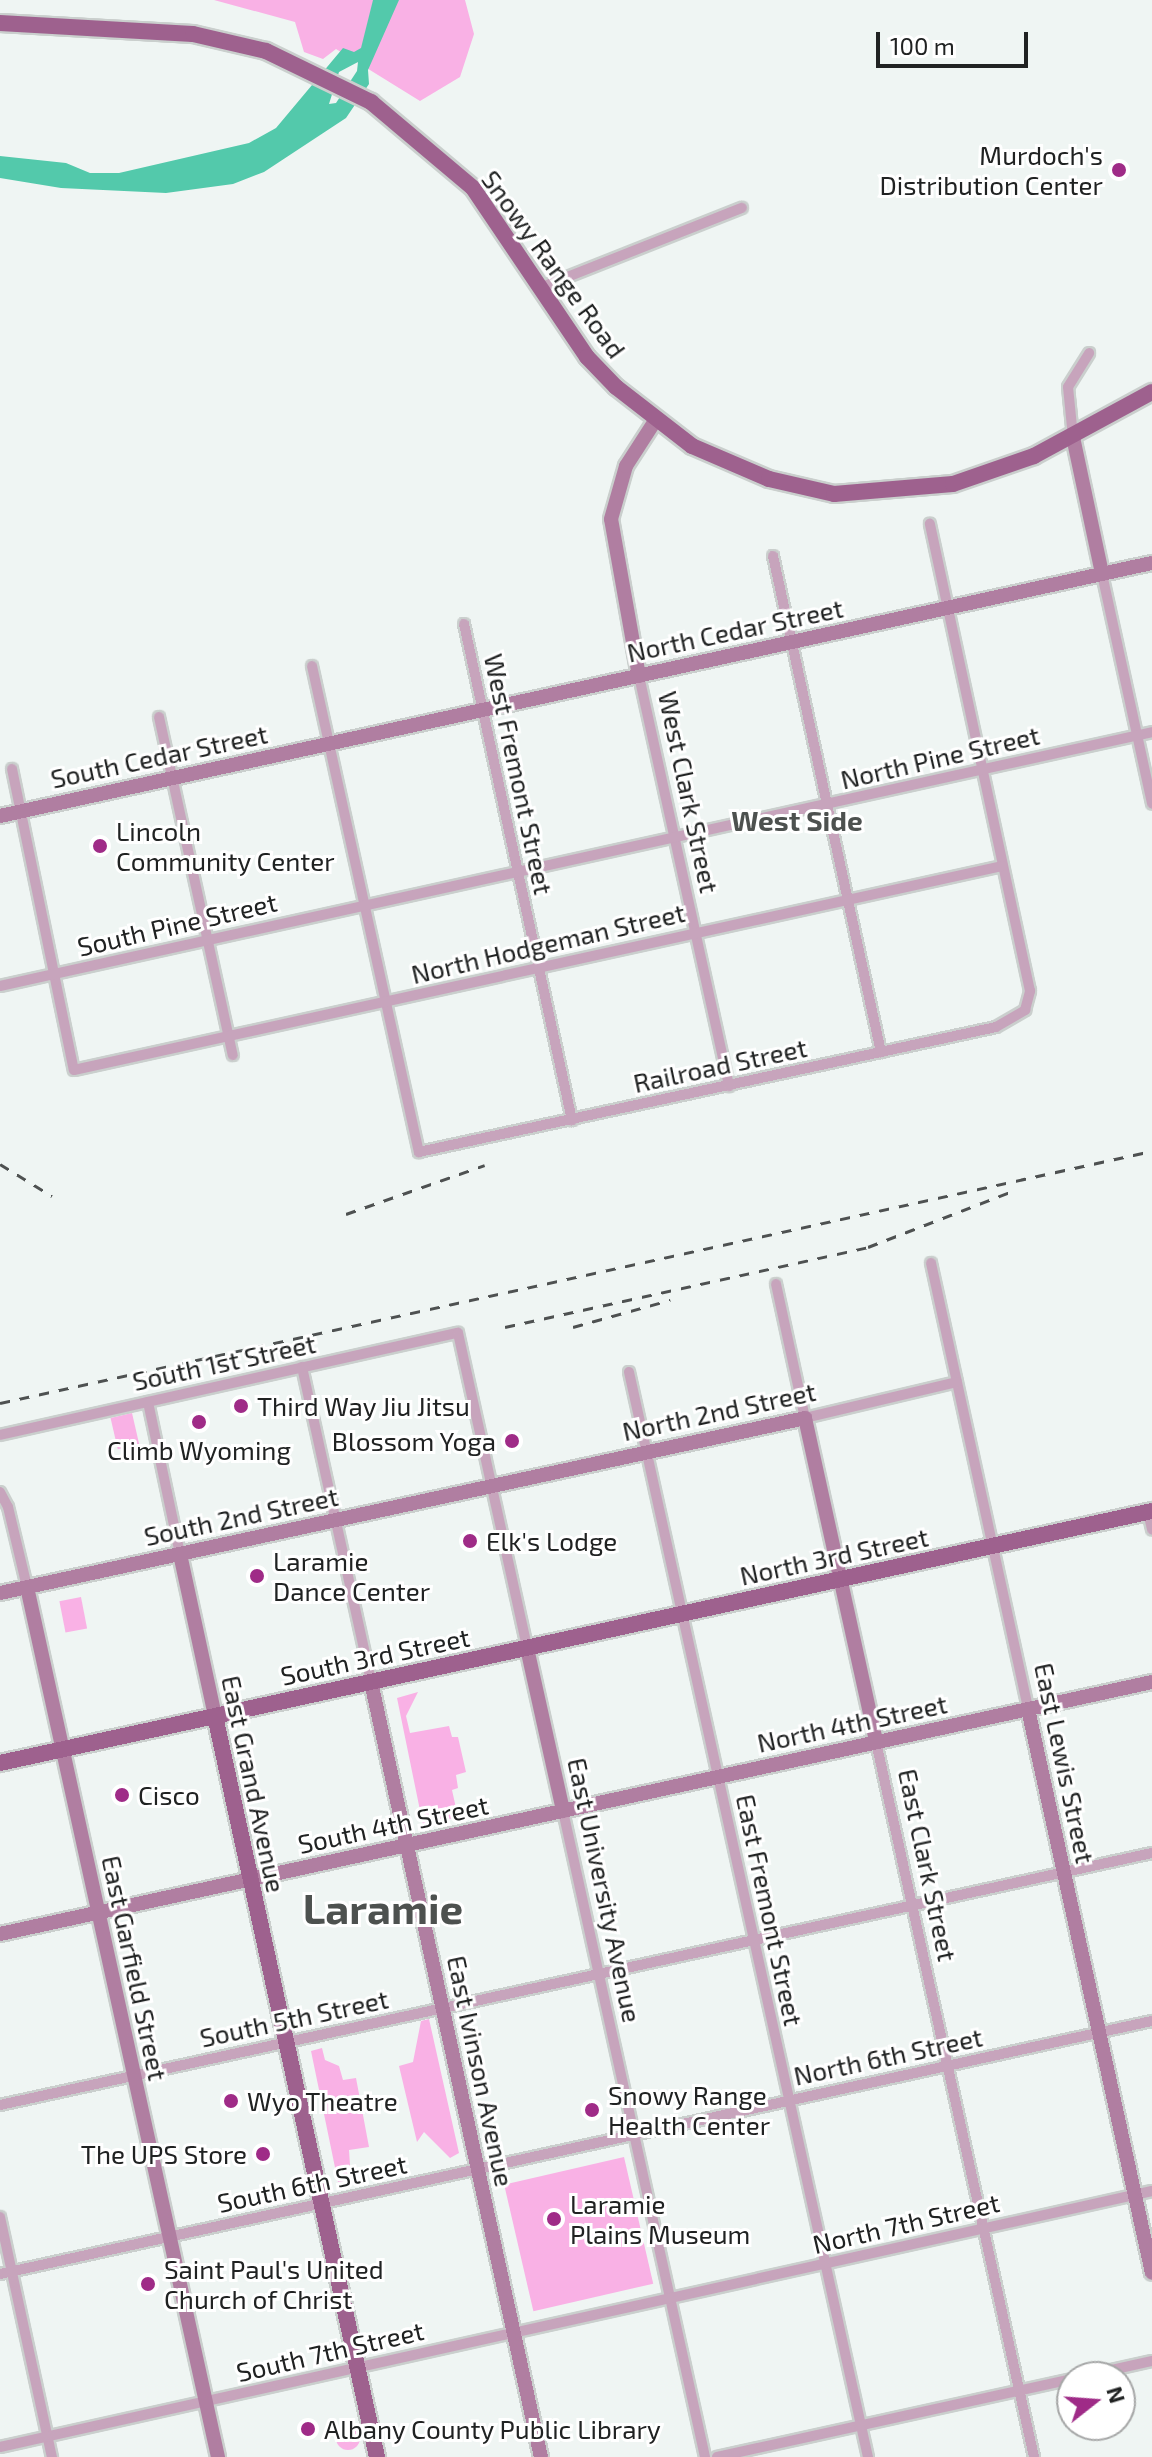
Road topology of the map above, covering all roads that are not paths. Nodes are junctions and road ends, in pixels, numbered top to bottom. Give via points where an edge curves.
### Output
1 (0, 23) edge
2 (742, 208) dead end
3 (542, 287) junction
4 (1089, 353) dead end
5 (1152, 392) edge
6 (655, 421) junction
7 (1073, 437) junction
8 (930, 524) dead end
9 (773, 556) dead end
10 (1152, 563) edge
11 (1102, 574) junction
12 (948, 608) junction
13 (464, 624) dead end
14 (792, 642) junction
15 (312, 666) dead end
16 (639, 676) junction
17 (483, 710) junction
18 (159, 717) dead end
19 (1152, 732) edge
20 (1137, 735) junction
21 (328, 744) junction
22 (12, 769) dead end
23 (983, 771) junction
24 (173, 777) junction
25 (1152, 804) edge
26 (828, 805) junction
27 (20, 811) junction
28 (0, 816) edge
29 (675, 838) junction
30 (1003, 866) junction
31 (519, 873) junction
32 (848, 900) junction
33 (363, 906) junction
34 (695, 932) junction
35 (208, 939) junction
36 (538, 967) junction
37 (55, 974) junction
38 (0, 986) edge
39 (384, 1002) junction
40 (229, 1036) junction
41 (881, 1052) junction
42 (233, 1055) dead end
43 (729, 1086) junction
44 (572, 1120) junction
45 (931, 1263) dead end
46 (776, 1284) dead end
47 (458, 1333) joint
48 (302, 1367) junction
49 (629, 1372) dead end
50 (957, 1382) junction
51 (148, 1402) junction
52 (805, 1418) junction
53 (0, 1435) edge
54 (647, 1452) junction
55 (491, 1486) junction
56 (1, 1497) edge
57 (1150, 1511) edge
58 (336, 1520) junction
59 (1152, 1530) edge
60 (992, 1546) junction
61 (180, 1554) junction
62 (840, 1580) junction
63 (27, 1587) junction
64 (0, 1593) edge
65 (682, 1614) junction
66 (527, 1648) junction
67 (371, 1682) junction
68 (1152, 1682) edge
69 (1028, 1709) junction
70 (215, 1716) junction
71 (876, 1742) junction
72 (62, 1749) junction
73 (0, 1763) edge
74 (718, 1777) junction
75 (563, 1811) junction
76 (407, 1845) junction
77 (1152, 1853) edge
78 (1064, 1872) junction
79 (251, 1879) junction
80 (912, 1905) junction
81 (98, 1913) junction
82 (0, 1934) edge
83 (754, 1940) junction
84 (598, 1974) junction
85 (443, 2008) junction
86 (1152, 2021) edge
87 (1099, 2032) junction
88 (286, 2043) junction
89 (948, 2066) junction
90 (134, 2076) junction
91 (789, 2100) junction
92 (0, 2105) edge
93 (634, 2135) junction
94 (478, 2169) junction
95 (1152, 2191) edge
96 (1135, 2194) junction
97 (321, 2203) junction
98 (0, 2217) edge
99 (984, 2228) junction
100 (169, 2237) junction
101 (825, 2263) junction
102 (12, 2271) junction
103 (1152, 2273) edge
104 (0, 2274) edge
105 (670, 2298) junction
106 (514, 2333) junction
107 (357, 2368) junction
108 (1056, 2382) edge
109 (1020, 2390) junction
110 (206, 2402) junction
111 (861, 2425) junction
112 (48, 2437) junction
113 (0, 2447) edge
114 (52, 2457) edge
115 (218, 2457) edge
116 (377, 2457) edge
117 (541, 2457) edge
118 (705, 2457) edge
119 (717, 2457) edge
120 (868, 2457) edge
121 (1034, 2457) edge

1 - 3 main road, Snowy Range Road via 193,34 290,61 371,102 473,188
2 - 3 street
3 - 6 main road, Snowy Range Road via 587,357
4 - 7 street via 1068,387
5 - 7 main road, Snowy Range Road
6 - 7 main road, Snowy Range Road via 733,467 834,494 953,484
6 - 16 street, West Clark Street via 626,466 611,519
7 - 11 street
8 - 12 street
9 - 14 street
10 - 11 street, North Cedar Street
11 - 12 street, North Cedar Street
11 - 20 street
12 - 14 street, North Cedar Street
12 - 23 street
13 - 17 street, West Fremont Street
14 - 16 street, North Cedar Street
14 - 26 street
15 - 21 street
16 - 17 street, North Cedar Street
16 - 29 street, West Clark Street
17 - 21 street, North Cedar Street
17 - 31 street, West Fremont Street
18 - 24 street
19 - 20 street, North Pine Street
20 - 23 street, North Pine Street
20 - 25 street
21 - 24 street, South Cedar Street
21 - 33 street
22 - 27 street
23 - 26 street, North Pine Street
23 - 30 street
24 - 27 street, South Cedar Street
24 - 35 street
26 - 29 street, North Pine Street
26 - 32 street
27 - 28 street, South Cedar Street
27 - 37 street
29 - 31 street, North Pine Street
29 - 34 street, West Clark Street
30 - 32 street, North Hodgeman Street
30 - 41 street, Railroad Street via 1030,991 1025,1010 996,1027
31 - 33 street, North Pine Street
31 - 36 street, West Fremont Street
32 - 34 street, North Hodgeman Street
32 - 41 street
33 - 35 street, South Pine Street
33 - 39 street
34 - 36 street, North Hodgeman Street
34 - 43 street, West Clark Street
35 - 37 street, South Pine Street
35 - 40 street
36 - 39 street, North Hodgeman Street
36 - 44 street, West Fremont Street
37 - 38 street, South Pine Street
37 - 40 street, North Hodgeman Street via 74,1070
39 - 40 street, North Hodgeman Street
39 - 44 street, Railroad Street via 419,1152
40 - 42 street
41 - 43 street, Railroad Street
43 - 44 street, Railroad Street
45 - 50 street, East Lewis Street
46 - 52 street, East Clark Street
47 - 48 street, South 1st Street
47 - 55 street, East University Avenue
48 - 51 street, South 1st Street
48 - 58 street, East Ivinson Avenue
49 - 54 street, East Fremont Street
50 - 52 street, North 2nd Street
50 - 60 street, East Lewis Street
51 - 53 street, South 1st Street
51 - 61 street, East Grand Avenue
52 - 54 street, North 2nd Street
52 - 62 street, East Clark Street
54 - 55 street, North 2nd Street
54 - 65 street, East Fremont Street
55 - 58 street, South 2nd Street
55 - 66 street, East University Avenue
56 - 63 street, East Garfield Street
57 - 59 street
57 - 60 main road, North 3rd Street
58 - 61 street, South 2nd Street
58 - 67 street, East Ivinson Avenue
60 - 62 main road, North 3rd Street
60 - 69 street, East Lewis Street
61 - 63 street, South 2nd Street
61 - 70 street, East Grand Avenue
62 - 65 main road, North 3rd Street
62 - 71 street, East Clark Street
63 - 64 street, South 2nd Street
63 - 72 street, East Garfield Street
65 - 66 main road, North 3rd Street
65 - 74 street, East Fremont Street
66 - 67 main road, South 3rd Street
66 - 75 street, East University Avenue
67 - 70 main road, South 3rd Street
67 - 76 street, East Ivinson Avenue
68 - 69 street, North 4th Street
69 - 71 street, North 4th Street
69 - 78 street, East Lewis Street
70 - 72 main road, South 3rd Street
70 - 79 main road, East Grand Avenue
71 - 74 street, North 4th Street
71 - 80 street, East Clark Street
72 - 73 main road, South 3rd Street
72 - 81 street, East Garfield Street
74 - 75 street, North 4th Street
74 - 83 street, East Fremont Street
75 - 76 street, South 4th Street
75 - 84 street, East University Avenue
76 - 79 street, South 4th Street
76 - 85 street, East Ivinson Avenue
77 - 78 street, South 5th Street
78 - 80 street, South 5th Street
78 - 87 street, East Lewis Street
79 - 81 street, South 4th Street
79 - 88 main road, East Grand Avenue
80 - 83 street, South 5th Street
80 - 89 street, East Clark Street
81 - 82 street, South 4th Street
81 - 90 street, East Garfield Street
83 - 84 street, South 5th Street
83 - 91 street, East Fremont Street
84 - 85 street, South 5th Street
84 - 93 street, East University Avenue
85 - 88 street, South 5th Street
85 - 94 street, East Ivinson Avenue
86 - 87 street, North 6th Street
87 - 89 street, North 6th Street
87 - 96 street, East Lewis Street
88 - 90 street, South 5th Street
88 - 97 main road, East Grand Avenue
89 - 91 street, North 6th Street
89 - 99 street, East Clark Street
90 - 92 street, South 5th Street
90 - 100 street, East Garfield Street
91 - 93 street, North 6th Street
91 - 101 street, East Fremont Street
93 - 94 street, South 6th Street
93 - 105 street, East University Avenue
94 - 97 street, South 6th Street
94 - 106 street, East Ivinson Avenue
95 - 96 street, North 7th Street
96 - 99 street, North 7th Street
96 - 103 street, East Lewis Street
97 - 100 street, South 6th Street
97 - 107 main road, East Grand Avenue
98 - 102 street
99 - 101 street, North 7th Street
99 - 109 street, East Clark Street
100 - 102 street, South 6th Street
100 - 110 street, East Garfield Street
101 - 105 street, North 7th Street
101 - 111 street, East Fremont Street
102 - 104 street, South 6th Street
102 - 112 street
105 - 106 street, South 7th Street
105 - 118 street, East University Avenue
106 - 107 street, South 7th Street
106 - 117 street, East Ivinson Avenue
107 - 110 street, South 7th Street
107 - 116 main road, East Grand Avenue
108 - 109 street
109 - 111 street
109 - 121 street, East Clark Street
110 - 112 street, South 7th Street
110 - 115 street, East Garfield Street
111 - 119 street
111 - 120 street, East Fremont Street
112 - 113 street, South 7th Street
112 - 114 street

